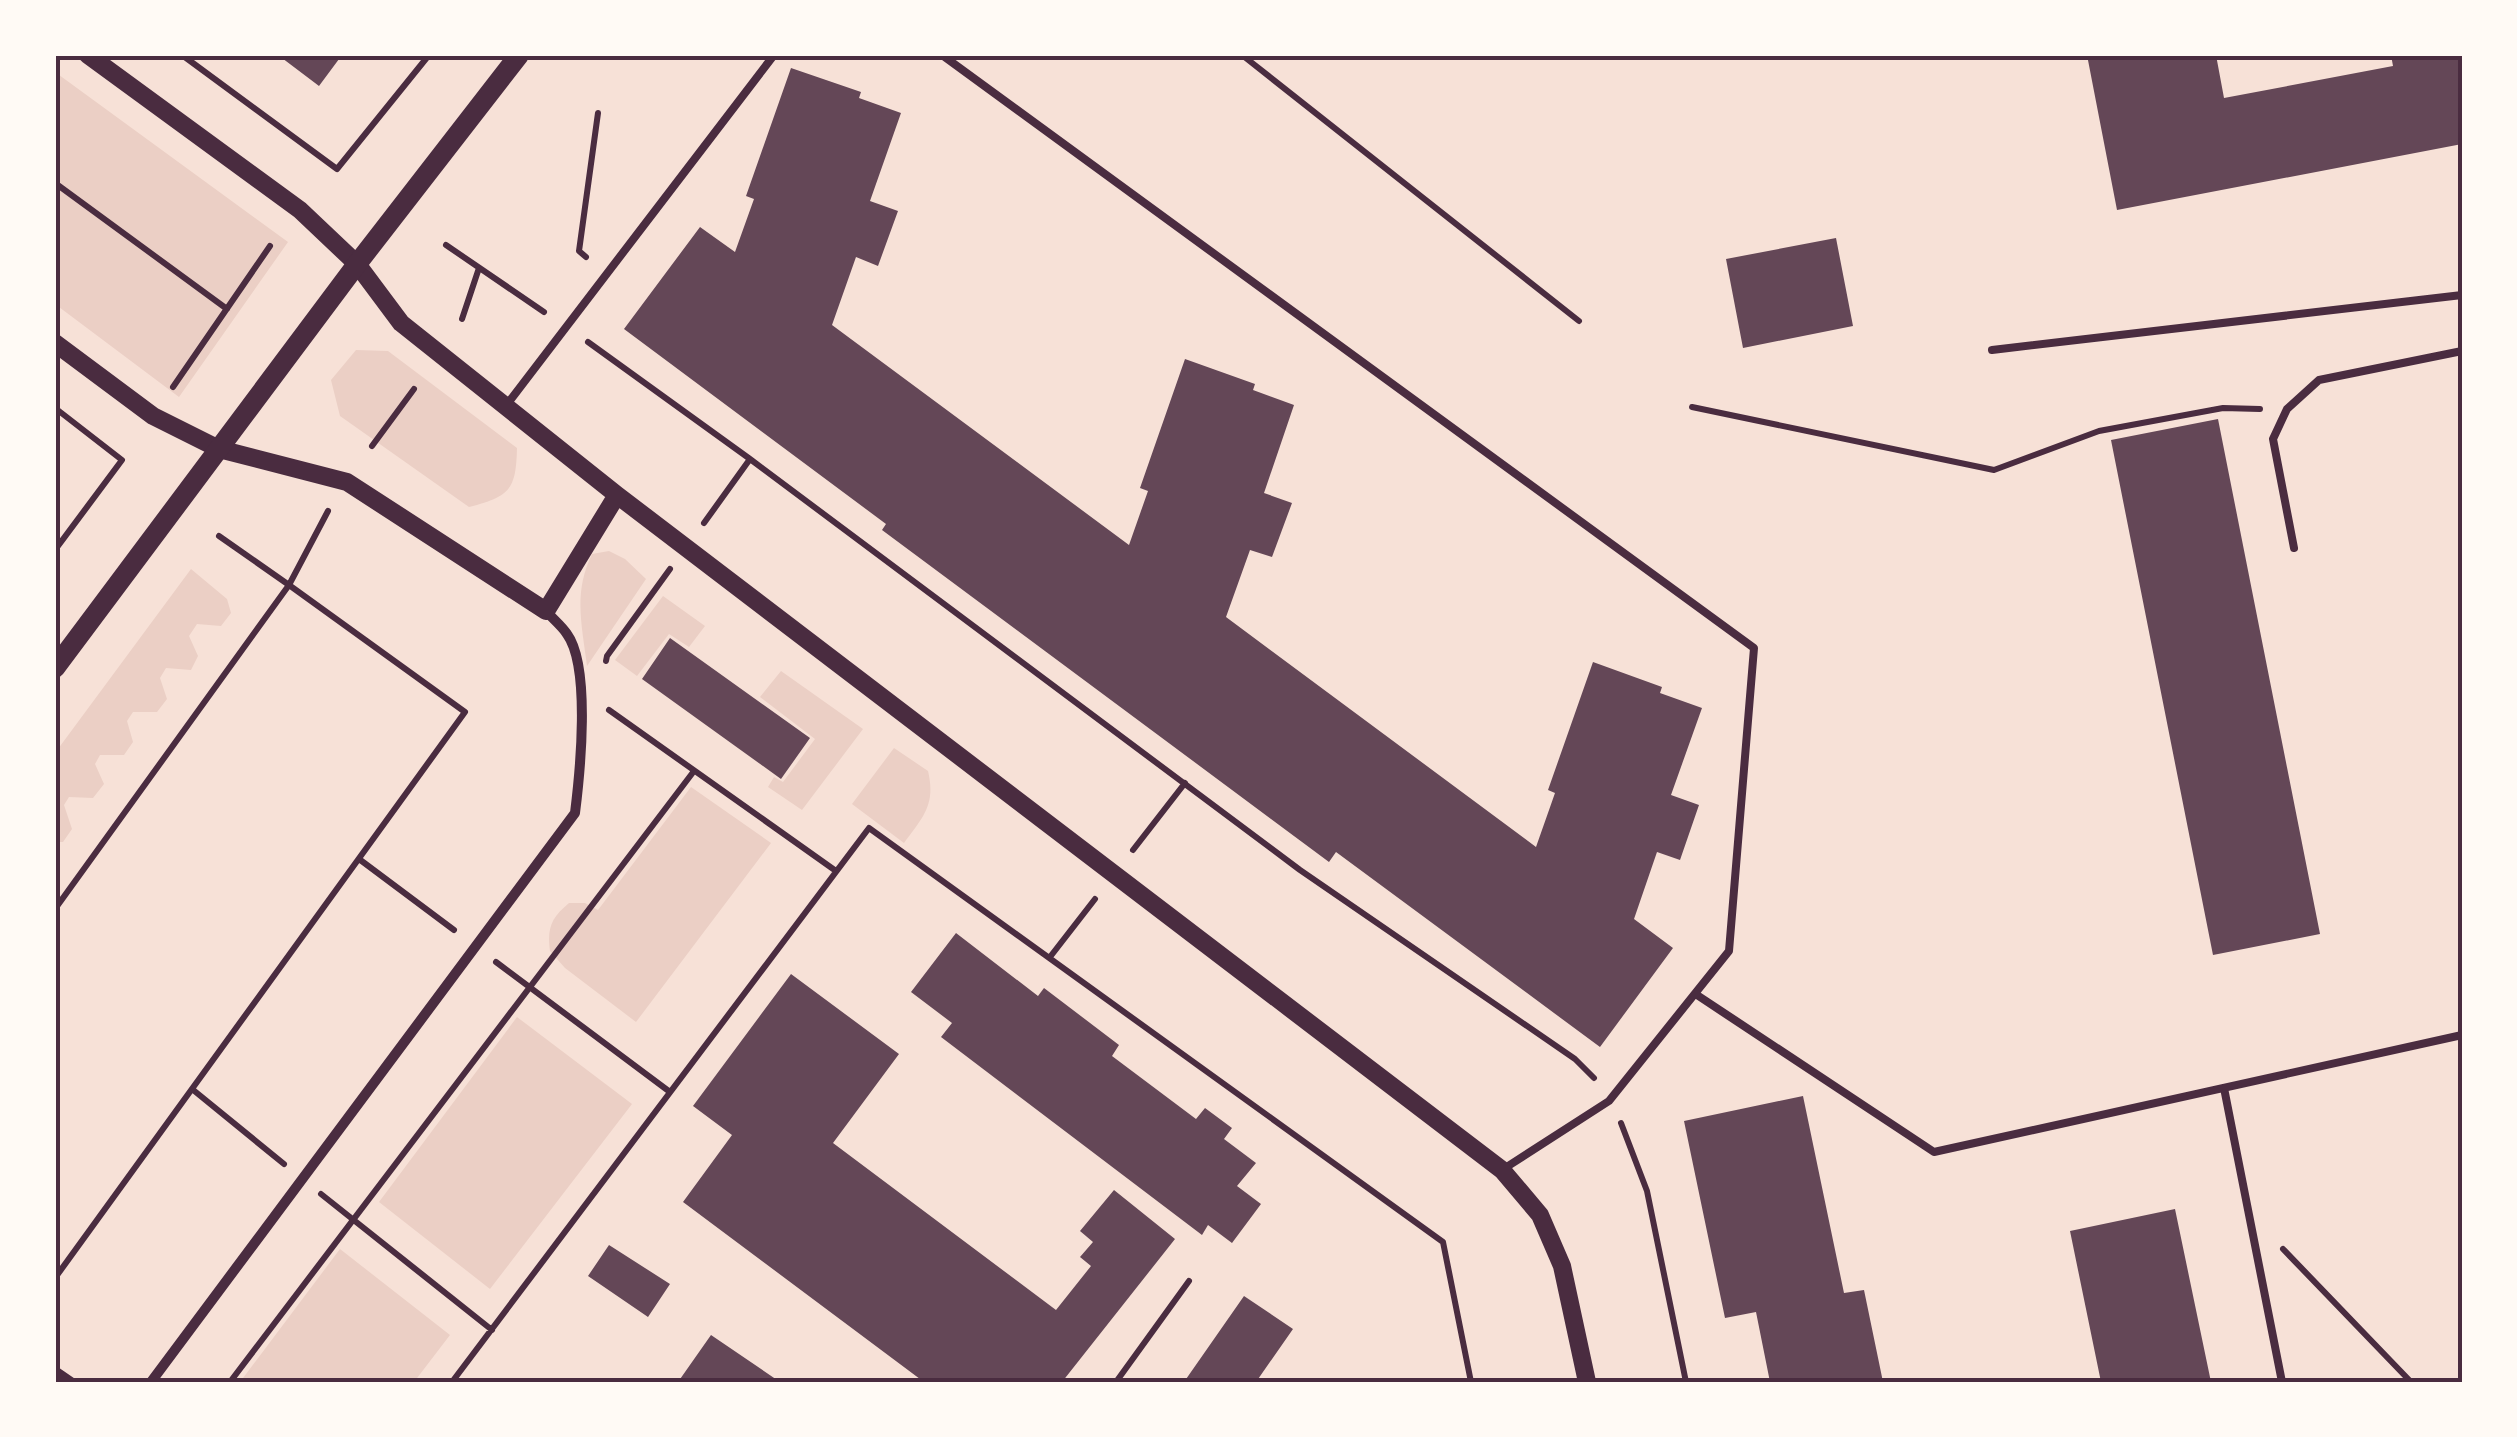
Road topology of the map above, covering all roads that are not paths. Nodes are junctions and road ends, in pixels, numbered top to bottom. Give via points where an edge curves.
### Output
1 (88, 55) edge
2 (520, 55) edge
3 (774, 55) edge
4 (942, 55) edge
5 (357, 264) junction
6 (2462, 295) edge
7 (55, 343) edge
8 (1992, 350) dead end
9 (2462, 351) edge
10 (505, 407) junction
11 (219, 449) junction
12 (617, 495) junction
13 (2294, 548) dead end
14 (546, 612) junction
15 (55, 668) edge
16 (1696, 995) junction
17 (2462, 1035) edge
18 (2224, 1088) junction
19 (1502, 1170) junction
20 (55, 1370) edge
21 (71, 1382) edge
22 (151, 1382) edge
23 (1587, 1382) edge
24 (2282, 1382) edge

1 - 5 street via 300,210
2 - 5 main road
3 - 10 lane
4 - 16 lane via 1754,648 1729,950
5 - 10 street via 401,323
5 - 11 main road
6 - 8 lane
7 - 11 street via 153,416
9 - 13 lane via 2319,380 2287,409 2274,439
10 - 12 street
11 - 14 street via 346,482
11 - 15 main road
12 - 14 street
12 - 19 street
14 - 22 street via 569,636 578,663 582,756 575,812
16 - 18 lane via 1934,1152
16 - 19 lane via 1609,1102
17 - 18 lane
18 - 24 lane
19 - 23 street via 1540,1215 1562,1266
20 - 21 street

